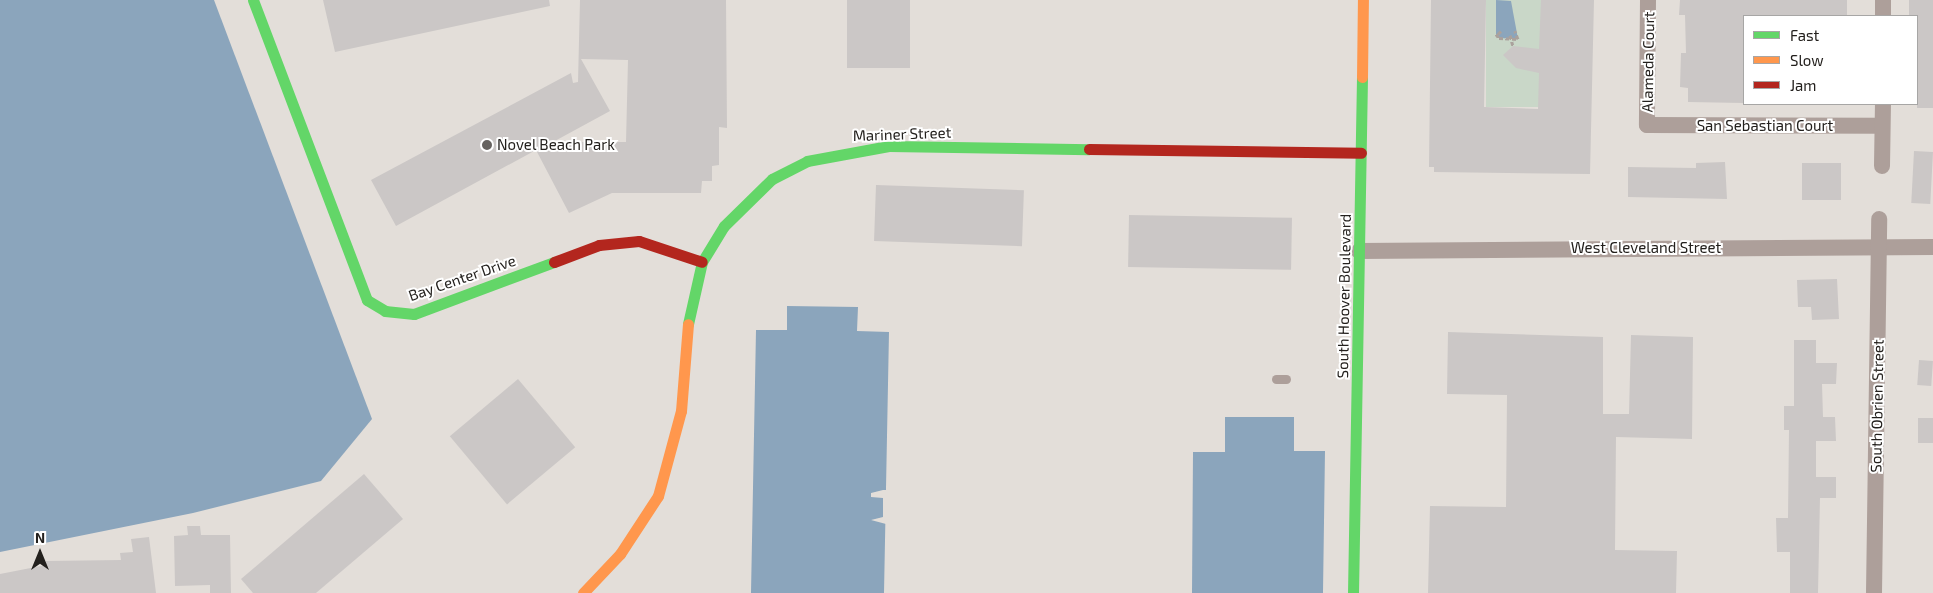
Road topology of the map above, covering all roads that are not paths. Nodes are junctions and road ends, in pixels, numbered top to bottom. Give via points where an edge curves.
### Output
1 (253, 0) edge
2 (1363, 0) edge
3 (1648, 0) edge
4 (1884, 0) edge
5 (1883, 15) edge
6 (1883, 105) edge
7 (1647, 125) joint
8 (1882, 126) junction
9 (1361, 153) junction
10 (1882, 166) dead end
11 (1879, 219) dead end
12 (1879, 247) junction
13 (1933, 247) edge
14 (1360, 251) junction
15 (702, 262) junction
16 (1276, 379) dead end
17 (1286, 379) dead end
18 (583, 593) edge
19 (1353, 593) edge
20 (1874, 593) edge

1 - 15 street, Bay Center Drive via 355,276 367,300 385,311 414,314 599,245 623,241 639,241
2 - 9 street, South Hoover Boulevard
3 - 7 street, Alameda Court
4 - 5 street
6 - 8 street
7 - 8 street, San Sebastian Court
8 - 10 street
9 - 14 street, South Hoover Boulevard
9 - 15 street, Mariner Street via 898,146 848,150 807,161 757,191 724,226
11 - 12 street, South Obrien Street
12 - 13 street, West Cleveland Street
12 - 14 street, West Cleveland Street
12 - 20 street, South Obrien Street
14 - 19 street, South Hoover Boulevard
15 - 18 street, Mariner Street via 690,303 680,412 658,496 620,554
16 - 17 lane

